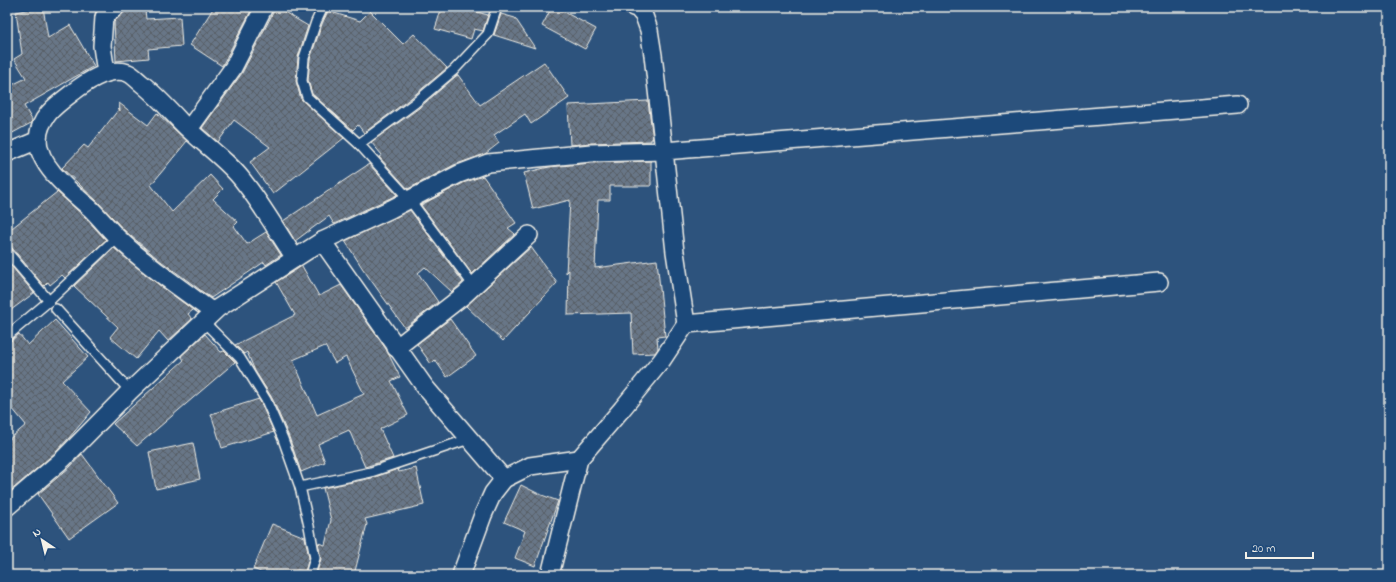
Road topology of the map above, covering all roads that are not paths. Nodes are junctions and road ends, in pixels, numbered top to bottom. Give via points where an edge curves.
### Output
1 (116, 7) edge
2 (264, 7) edge
3 (323, 7) edge
4 (497, 7) edge
5 (633, 7) edge
6 (106, 73) junction
7 (1238, 105) dead end
8 (189, 130) junction
9 (38, 140) junction
10 (358, 144) junction
11 (664, 151) junction
12 (7, 153) edge
13 (409, 200) junction
14 (529, 235) dead end
15 (117, 237) junction
16 (322, 241) junction
17 (7, 252) edge
18 (295, 258) junction
19 (1159, 282) dead end
20 (474, 286) junction
21 (49, 301) junction
22 (56, 309) dead end
23 (208, 317) junction
24 (686, 324) junction
25 (7, 336) edge
26 (396, 348) junction
27 (130, 391) junction
28 (469, 439) junction
29 (579, 459) junction
30 (504, 479) junction
31 (300, 487) junction
32 (7, 507) edge
33 (310, 575) edge
34 (462, 575) edge
35 (550, 575) edge

1 - 6 street via 104,17 102,46
2 - 8 street via 233,68
3 - 10 lane via 304,58 302,81 307,97
4 - 10 lane via 488,34 454,70 415,103
5 - 11 street via 644,16 648,30
6 - 8 street via 115,71 129,74 157,96
6 - 9 street via 83,84 55,106 41,125
7 - 11 street
8 - 18 street via 244,182
9 - 12 street
9 - 15 street via 46,165 54,176 92,210
10 - 13 lane
11 - 13 street via 591,153 488,163 459,174
11 - 24 street
13 - 16 street
13 - 20 lane
14 - 20 street
15 - 21 lane
15 - 23 street
16 - 18 street
16 - 26 street
17 - 21 lane
18 - 23 street
19 - 24 street
20 - 26 street
21 - 25 lane
22 - 27 lane
23 - 27 street
23 - 31 lane via 240,358 266,400
24 - 29 street via 662,360
26 - 28 street
27 - 32 street via 63,459
28 - 30 street
28 - 31 lane via 372,472
29 - 30 street via 530,466
29 - 35 street
30 - 34 street via 493,493 483,515
31 - 33 lane via 315,558

